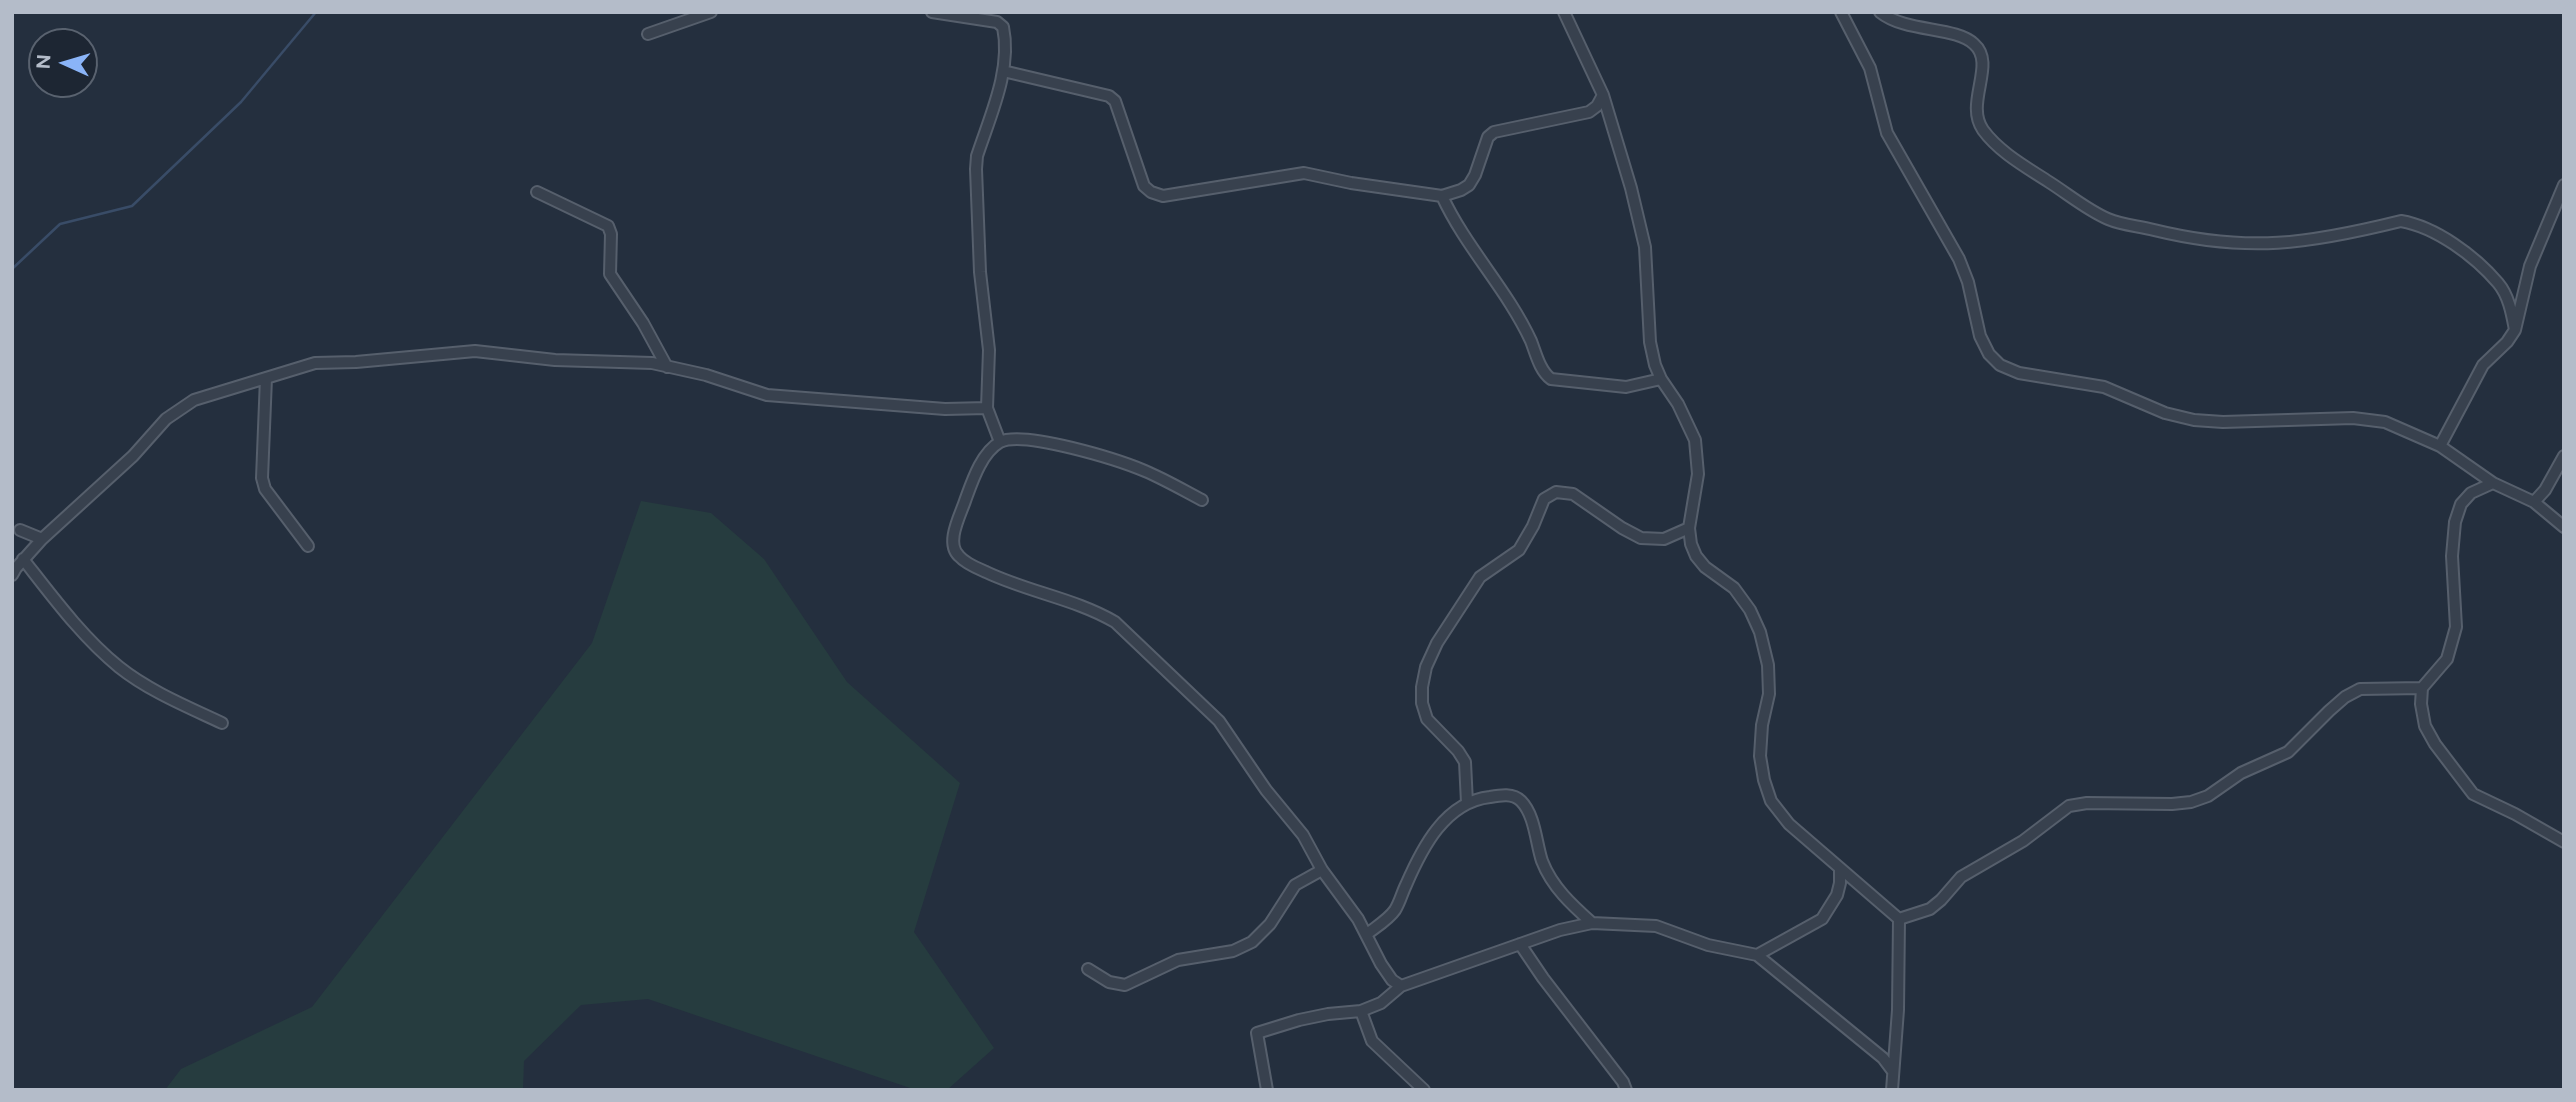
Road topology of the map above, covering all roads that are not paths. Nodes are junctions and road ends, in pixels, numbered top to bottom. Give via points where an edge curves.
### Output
1 (711, 12) edge
2 (932, 12) edge
3 (1564, 12) edge
4 (1841, 12) edge
5 (1880, 12) edge
6 (967, 15) edge
7 (648, 34) dead end
8 (1003, 71) junction
9 (1603, 94) junction
10 (2564, 185) edge
11 (537, 192) dead end
12 (1441, 196) junction
13 (2515, 330) junction
14 (667, 366) junction
15 (266, 377) junction
16 (1661, 379) junction
17 (987, 408) junction
18 (1000, 442) junction
19 (2440, 446) junction
20 (2564, 456) edge
21 (2493, 483) junction
22 (1202, 500) dead end
23 (2534, 502) junction
24 (2564, 527) edge
25 (1689, 528) junction
26 (42, 539) junction
27 (308, 546) dead end
28 (27, 554) junction
29 (12, 575) edge
30 (2422, 688) junction
31 (222, 723) dead end
32 (1467, 803) junction
33 (2564, 842) edge
34 (1840, 869) junction
35 (1322, 870) junction
36 (1899, 919) junction
37 (1592, 923) junction
38 (1367, 934) junction
39 (1520, 944) junction
40 (1757, 955) junction
41 (1088, 969) dead end
42 (1401, 986) junction
43 (1361, 1012) junction
44 (1892, 1070) junction
45 (1267, 1090) edge
46 (1424, 1090) edge
47 (1626, 1090) edge
48 (1892, 1090) edge

1 - 7 street
2 - 6 street
3 - 9 street
4 - 19 street via 1870,68 1887,133 1959,259 1980,336 2000,365 2019,373 2104,387 2194,420 2369,419
5 - 13 street via 1899,23 1962,36 1976,45 1983,63 1975,114 1982,129 2011,158 2109,220 2246,245 2307,241 2401,221 2416,224 2466,254 2500,284
6 - 8 street via 1003,27
8 - 12 street via 1109,96 1115,101 1144,186 1163,196 1304,173
8 - 17 street via 976,169 989,350
9 - 12 street via 1589,112 1494,132 1469,185
9 - 16 street via 1645,247 1650,342
10 - 13 street via 2530,266
11 - 14 street via 608,226 610,274
12 - 16 street via 1455,225 1508,297 1545,375 1626,387
13 - 19 street via 2483,365
14 - 15 street via 475,351 315,363
14 - 17 street via 767,394 945,409
15 - 26 street via 181,407
15 - 27 street via 262,478 265,489
16 - 25 street via 1695,440 1698,474
17 - 18 street
18 - 22 street via 1018,439 1083,450 1144,471
18 - 35 street via 972,480 956,527 953,544 957,555 996,577 1115,622 1219,721 1303,835
19 - 21 street
20 - 23 street
21 - 23 street
21 - 30 street via 2471,493 2461,504 2452,556 2456,627 2447,659
23 - 24 street
25 - 32 street via 1664,539 1641,538 1573,494 1556,492 1544,499 1519,550 1480,577 1437,643 1422,687 1427,719 1465,762
25 - 34 street via 1696,555 1705,568 1734,589 1751,610 1760,632 1769,694 1760,756 1772,801 1789,824
26 - 28 street
26 - 28 street via 20,530
28 - 29 street
28 - 31 street via 93,644 121,668 174,701
30 - 33 street via 2426,726 2473,794
30 - 36 street via 2360,689 2329,711 2288,752 2241,773 2208,796 2172,804 2069,806 2023,841 1961,877 1930,909
32 - 37 street via 1507,795 1520,799 1553,883
32 - 38 street via 1432,834 1394,912
34 - 36 street
34 - 40 street via 1837,895 1822,919
35 - 38 street
35 - 41 street via 1295,885 1270,924 1252,942 1233,951 1178,960 1125,985 1109,982
36 - 44 street
37 - 39 street
37 - 40 street via 1656,926 1708,945
38 - 42 street via 1381,964
39 - 42 street
39 - 47 street
40 - 44 street
42 - 43 street
43 - 45 street via 1318,1016 1257,1033
43 - 46 street via 1372,1041
44 - 48 street

